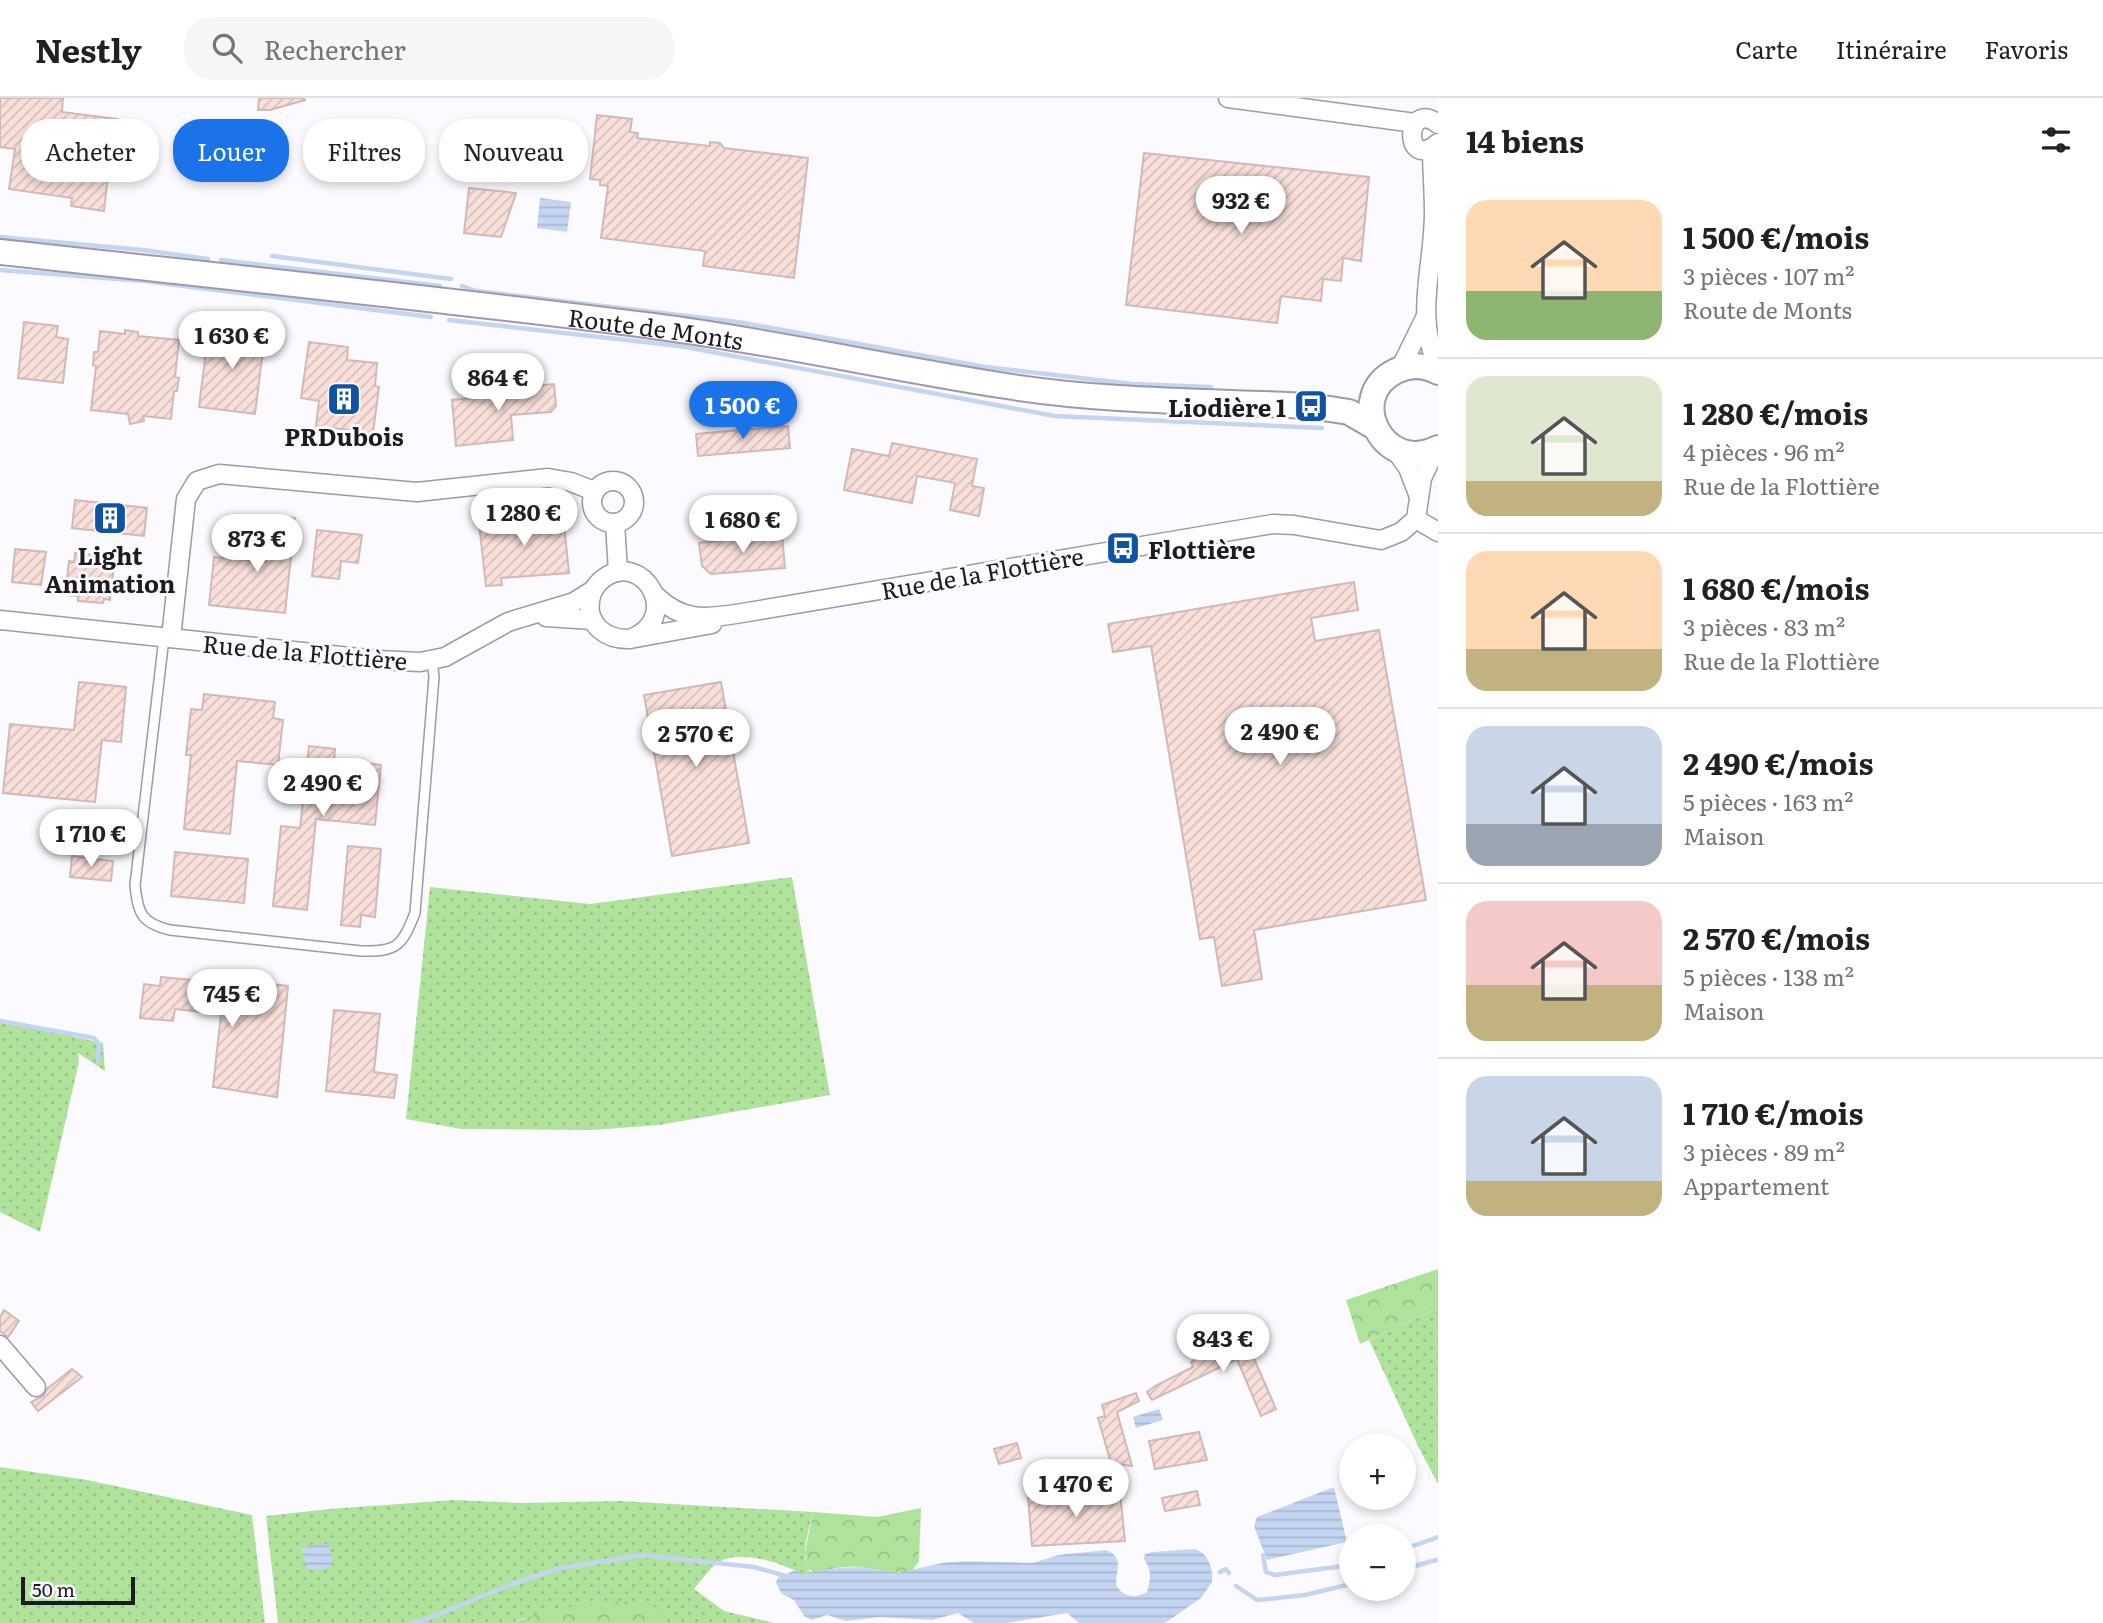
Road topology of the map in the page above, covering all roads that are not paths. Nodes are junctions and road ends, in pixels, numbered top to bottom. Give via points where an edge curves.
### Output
1 (1228, 98) edge
2 (1415, 123) junction
3 (1438, 124) edge
4 (1435, 146) edge
5 (0, 252) edge
6 (1425, 318) junction
7 (1438, 366) edge
8 (1400, 369) junction
9 (1438, 372) edge
10 (1377, 390) junction
11 (1311, 406) junction
12 (1375, 427) junction
13 (1394, 448) junction
14 (1437, 449) edge
15 (594, 491) junction
16 (1420, 501) junction
17 (1416, 519) junction
18 (615, 523) junction
19 (1438, 532) edge
20 (618, 572) junction
21 (593, 590) junction
22 (655, 595) junction
23 (731, 615) junction
24 (0, 620) edge
25 (593, 620) junction
26 (508, 622) junction
27 (168, 638) junction
28 (630, 639) junction
29 (432, 660) junction
30 (0, 1345) edge
31 (36, 1387) dead end

1 - 2 street
2 - 3 street via 1428,118
2 - 4 street via 1410,133 1413,142 1421,148
4 - 6 street
5 - 11 main road, Route de Monts via 656,327 1007,387
6 - 7 street
6 - 8 street
8 - 9 main road via 1418,366
8 - 10 main road via 1386,377
10 - 11 main road, Route de Monts via 1359,399
10 - 12 main road via 1372,408
11 - 12 main road, Route de Monts via 1349,412
12 - 13 main road
13 - 14 main road via 1415,454
13 - 16 street
14 - 16 street via 1422,478
15 - 18 street via 593,511 602,520
15 - 18 street via 612,481 630,491 632,511
15 - 27 street via 548,478 417,492 219,474 197,481 186,499
16 - 17 street
17 - 19 street
17 - 23 street, Rue de la Flottière via 1381,540 1273,524
18 - 20 street
20 - 21 street
20 - 22 street via 640,577
21 - 25 street via 589,610
21 - 26 street, Rue de la Flottière via 574,602
22 - 23 street, Rue de la Flottière via 685,615
22 - 28 street via 655,618 641,635
23 - 28 street via 709,624
24 - 27 street, Rue de la Flottière
25 - 26 street via 539,617
25 - 28 street via 608,636
26 - 29 street, Rue de la Flottière via 456,652
27 - 29 street, Rue de la Flottière via 400,662
27 - 29 lane via 135,885 138,910 152,926 170,930 361,951 385,951 405,938 415,913
30 - 31 street

